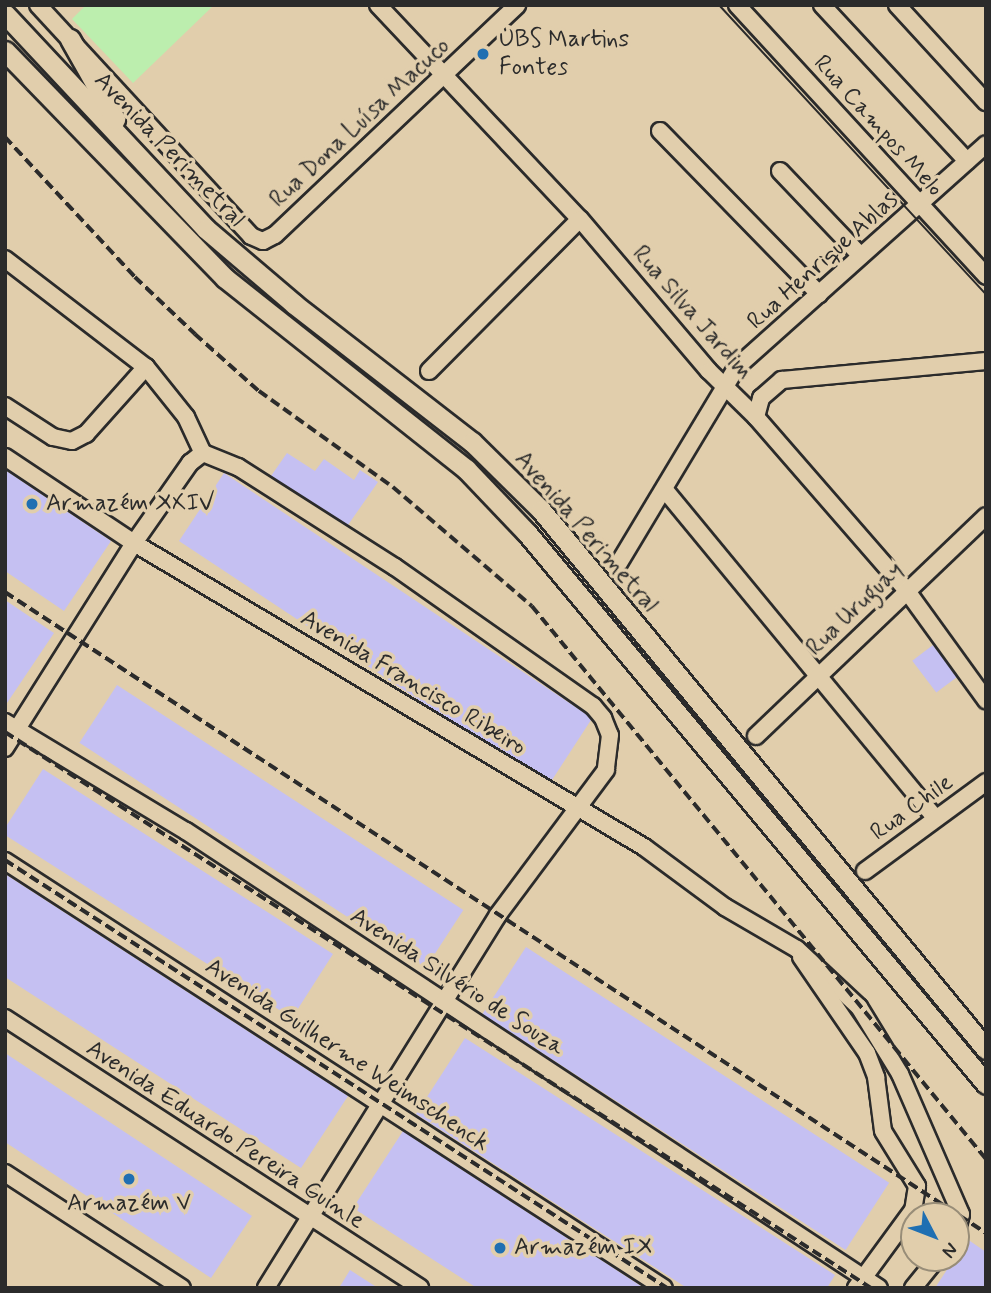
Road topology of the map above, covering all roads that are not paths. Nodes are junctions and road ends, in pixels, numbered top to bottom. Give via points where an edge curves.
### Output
1 (38, 5) edge
2 (378, 5) edge
3 (517, 5) edge
4 (737, 5) edge
5 (822, 5) edge
6 (897, 5) edge
7 (5, 14) edge
8 (70, 39) junction
9 (5, 51) edge
10 (444, 75) junction
11 (986, 102) edge
12 (660, 131) dead end
13 (130, 144) junction
14 (986, 144) edge
15 (967, 161) junction
16 (780, 171) dead end
17 (919, 205) junction
18 (580, 219) junction
19 (861, 256) junction
20 (5, 259) edge
21 (986, 276) edge
22 (819, 294) junction
23 (986, 361) edge
24 (146, 367) junction
25 (429, 371) dead end
26 (722, 385) junction
27 (5, 406) edge
28 (756, 417) junction
29 (5, 457) edge
30 (196, 458) junction
31 (665, 490) junction
32 (986, 516) edge
33 (134, 543) junction
34 (619, 563) dead end
35 (907, 591) junction
36 (818, 676) junction
37 (986, 700) edge
38 (11, 726) edge
39 (756, 736) dead end
40 (5, 748) edge
41 (986, 782) edge
42 (577, 808) junction
43 (936, 817) junction
44 (5, 861) edge
45 (865, 871) dead end
46 (797, 949) junction
47 (444, 1001) junction
48 (5, 1018) edge
49 (986, 1049) edge
50 (986, 1084) edge
51 (381, 1104) junction
52 (5, 1173) edge
53 (956, 1202) edge
54 (308, 1217) junction
55 (926, 1272) edge
56 (860, 1283) edge
57 (183, 1288) edge
58 (266, 1288) edge
59 (420, 1288) edge
60 (664, 1288) edge
61 (879, 1288) edge
62 (913, 1288) edge

1 - 8 street
2 - 10 street, Rua Silva Jardim
3 - 10 street, Rua Dona Luísa Macuco
4 - 17 street, Rua Campos Melo
5 - 15 street
6 - 11 street
7 - 13 main road, Avenida Perimetral
8 - 10 street, Rua Dona Luísa Macuco via 251,236 263,241 275,235
8 - 13 main road
9 - 50 main road, Avenida Perimetral via 225,278 475,478 527,533
10 - 18 street, Rua Silva Jardim
12 - 22 street
13 - 49 main road, Avenida Perimetral via 206,229 294,304 472,442 541,510
14 - 15 street, Rua Henrique Ablas
15 - 17 street, Rua Henrique Ablas
16 - 19 street
17 - 19 street, Rua Henrique Ablas
17 - 21 street, Rua Campos Melo
18 - 25 street
18 - 26 street, Rua Silva Jardim
19 - 22 street, Rua Henrique Ablas
20 - 24 street
22 - 26 street, Rua Henrique Ablas
23 - 28 street via 782,380 767,390
24 - 27 street via 86,434 72,441 53,438
24 - 30 street via 186,417
26 - 28 street, Rua Silva Jardim
26 - 31 street, Rua Henrique Ablas
28 - 35 street, Rua Silva Jardim
29 - 33 street, Avenida Francisco Ribeiro
30 - 33 street
30 - 42 street via 238,467 395,567 593,706 610,735 606,770
31 - 34 street, Rua Henrique Ablas
31 - 36 street
32 - 35 street, Rua Uruguay
33 - 38 street
33 - 42 street, Avenida Francisco Ribeiro
35 - 36 street, Rua Uruguay
35 - 37 street, Rua Silva Jardim
36 - 39 street, Rua Uruguay
36 - 43 street
38 - 40 street
38 - 47 street, Avenida Silvério de Souza via 186,831
41 - 43 street, Rua Chile
42 - 46 street, Avenida Francisco Ribeiro
42 - 47 street via 498,915
43 - 45 street, Rua Chile
44 - 51 street, Avenida Guilherme Weimschenck
46 - 53 street via 859,1007 900,1074
46 - 56 street via 870,1059 883,1131 917,1186 913,1210
47 - 51 street
47 - 56 street, Avenida Silvério de Souza
48 - 54 street, Avenida Eduardo Pereira Guinle
51 - 54 street
51 - 60 street, Avenida Guilherme Weimschenck
52 - 57 street
54 - 58 street
54 - 59 street, Avenida Eduardo Pereira Guinle
55 - 62 street
56 - 61 street, Avenida Silvério de Souza

